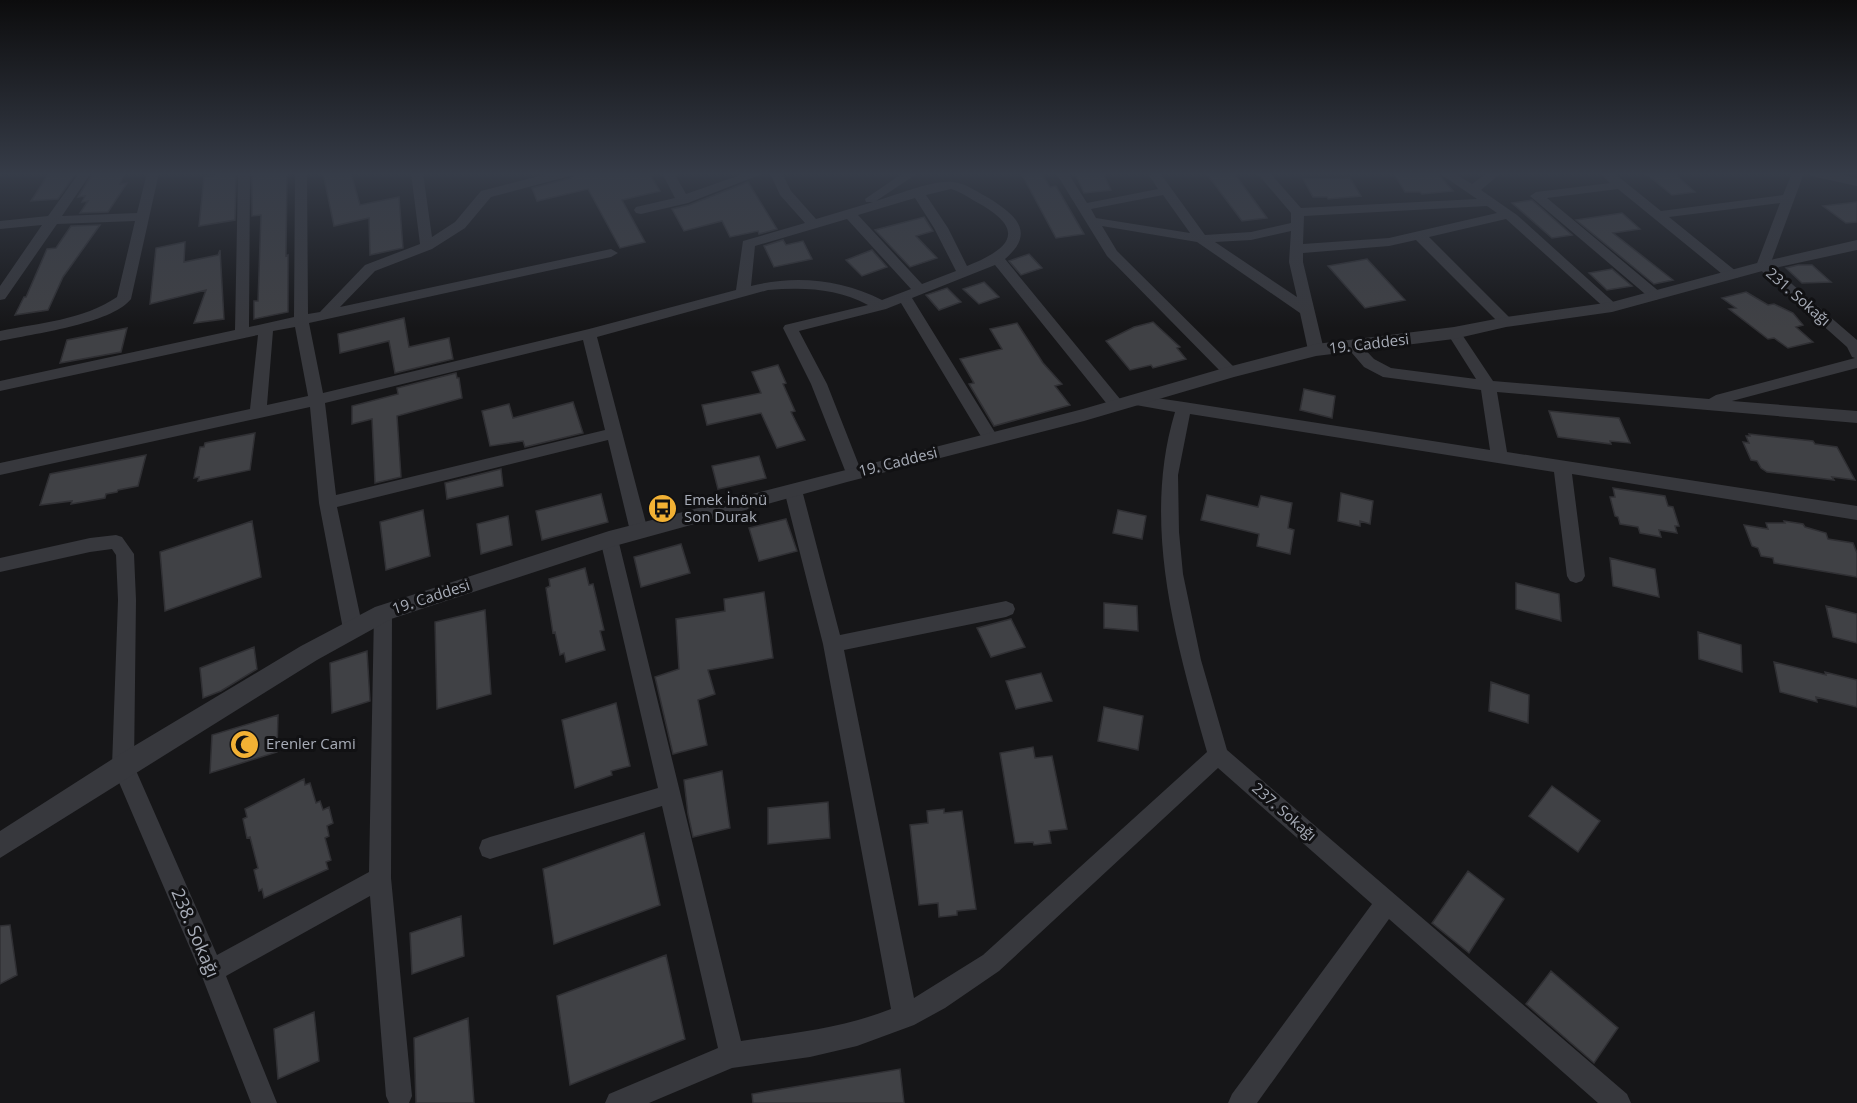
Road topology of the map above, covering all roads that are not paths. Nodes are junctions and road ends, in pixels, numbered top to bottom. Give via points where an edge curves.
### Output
1 (50, 224) edge
2 (142, 224) edge
3 (243, 224) edge
4 (301, 224) edge
5 (424, 224) edge
6 (459, 224) edge
7 (811, 224) edge
8 (860, 224) edge
9 (939, 224) edge
10 (1013, 224) edge
11 (1094, 224) edge
12 (1118, 224) edge
13 (1190, 224) edge
14 (1283, 224) edge
15 (1298, 224) edge
16 (1466, 224) edge
17 (1519, 224) edge
18 (1570, 224) edge
19 (1670, 224) edge
20 (1779, 224) edge
21 (1419, 235) junction
22 (1201, 239) junction
23 (1857, 245) edge
24 (427, 246) junction
25 (1296, 249) junction
26 (610, 253) dead end
27 (997, 258) junction
28 (1763, 266) junction
29 (964, 273) junction
30 (1732, 275) junction
31 (921, 291) junction
32 (743, 292) junction
33 (0, 296) edge
34 (1656, 296) junction
35 (905, 298) junction
36 (881, 306) junction
37 (1612, 307) junction
38 (1306, 310) junction
39 (323, 317) junction
40 (302, 321) junction
41 (1506, 322) junction
42 (266, 329) junction
43 (1454, 333) junction
44 (242, 334) junction
45 (589, 334) junction
46 (0, 336) edge
47 (1354, 346) junction
48 (1856, 348) edge
49 (1316, 350) junction
50 (1857, 363) edge
51 (1230, 372) junction
52 (1488, 386) junction
53 (0, 387) edge
54 (317, 400) junction
55 (1127, 402) junction
56 (1702, 404) junction
57 (1184, 407) junction
58 (258, 413) junction
59 (1857, 417) edge
60 (615, 433) junction
61 (991, 439) junction
62 (1500, 457) junction
63 (1562, 466) junction
64 (0, 469) edge
65 (854, 473) junction
66 (793, 490) junction
67 (328, 503) junction
68 (1857, 513) edge
69 (639, 531) junction
70 (609, 539) junction
71 (0, 565) edge
72 (1576, 576) dead end
73 (1006, 609) dead end
74 (383, 613) junction
75 (353, 629) junction
76 (833, 645) junction
77 (1218, 755) junction
78 (123, 766) junction
79 (670, 794) junction
80 (0, 846) edge
81 (490, 848) dead end
82 (380, 878) junction
83 (1387, 902) junction
84 (212, 971) junction
85 (905, 1016) junction
86 (732, 1055) junction
87 (399, 1096) dead end
88 (264, 1103) edge
89 (618, 1103) edge
90 (1241, 1103) edge
91 (1618, 1103) edge

1 - 33 street
2 - 46 street via 127,294 119,303 89,315
3 - 44 street
4 - 40 street
5 - 24 street
6 - 24 street
7 - 32 street via 748,244
8 - 31 street
9 - 29 street
10 - 27 street via 1016,237 1010,249
11 - 51 street via 1112,253
12 - 22 street
13 - 22 street
14 - 22 street via 1251,236
15 - 25 street
16 - 21 street
17 - 37 street
18 - 34 street
19 - 30 street
20 - 28 street
21 - 25 street via 1389,242
21 - 41 street
22 - 38 street
23 - 28 street, 19. Caddesi
24 - 39 street via 370,268
25 - 38 street
26 - 39 street
27 - 29 street
27 - 55 street
28 - 30 street, 19. Caddesi
28 - 48 street, 231. Sokağı
29 - 31 street
30 - 34 street, 19. Caddesi
31 - 35 street
32 - 36 street via 782,284 812,284 849,291
32 - 45 street
34 - 37 street, 19. Caddesi
35 - 36 street
35 - 61 street
36 - 65 street via 790,328 819,384
37 - 41 street, 19. Caddesi
38 - 49 street
39 - 40 street
40 - 42 street
40 - 54 street
41 - 43 street, 19. Caddesi
42 - 44 street
42 - 58 street
43 - 47 street, 19. Caddesi
43 - 52 street
44 - 53 street
45 - 54 street
45 - 60 street
47 - 49 street, 19. Caddesi
47 - 52 street via 1369,363 1388,373
49 - 51 street, 19. Caddesi
50 - 56 street
51 - 55 street, 19. Caddesi
52 - 56 street
52 - 62 street
54 - 58 street
54 - 67 street
55 - 57 street
55 - 61 street, 19. Caddesi
56 - 59 street
57 - 62 street
57 - 77 street via 1170,475 1174,574 1191,660
58 - 64 street
60 - 67 street
60 - 69 street
61 - 65 street, 19. Caddesi
62 - 63 street
63 - 68 street
63 - 72 street
65 - 66 street, 19. Caddesi
66 - 69 street, 19. Caddesi
66 - 76 street
67 - 75 street
69 - 70 street, 19. Caddesi
70 - 74 street, 19. Caddesi
70 - 79 street
71 - 78 street via 90,544 116,542 124,554 127,600
73 - 76 street
74 - 75 street, 19. Caddesi
74 - 82 street
75 - 78 street, 19. Caddesi
76 - 85 street
77 - 83 street, 237. Sokağı
77 - 85 street via 991,963
78 - 80 street, 19. Caddesi
78 - 84 street, 238. Sokağı
79 - 81 street
79 - 86 street
82 - 84 street
82 - 87 street
83 - 90 street
83 - 91 street, 237. Sokağı
84 - 88 street, 238. Sokağı
85 - 86 street via 838,1039
86 - 89 street

